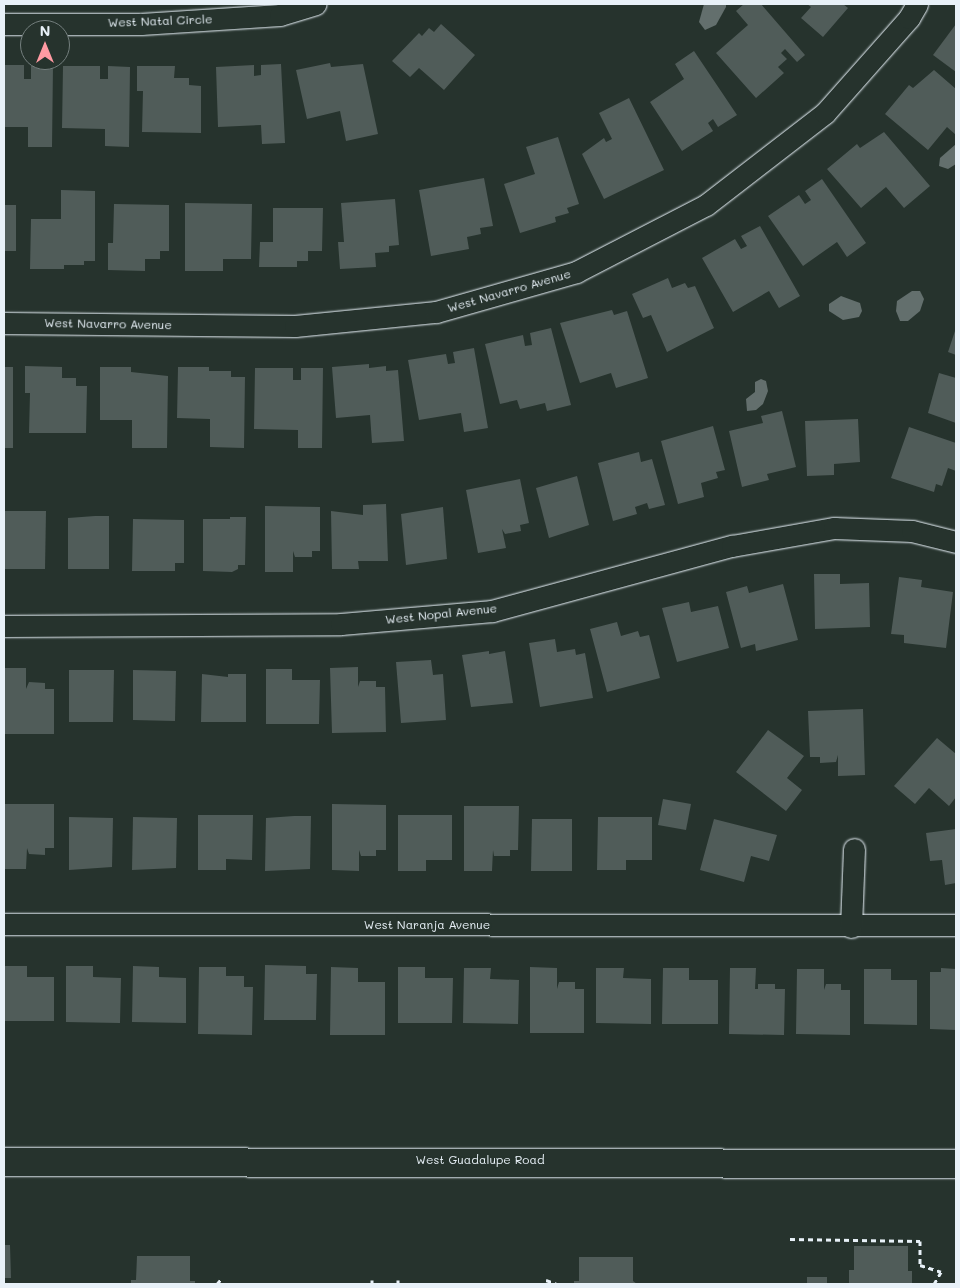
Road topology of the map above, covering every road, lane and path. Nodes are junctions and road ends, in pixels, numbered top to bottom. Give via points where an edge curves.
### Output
1 (314, 4) edge
2 (917, 4) edge
3 (4, 24) edge
4 (4, 323) edge
5 (956, 542) edge
6 (4, 626) edge
7 (854, 849) dead end
8 (4, 924) edge
9 (956, 925) edge
10 (851, 927) junction
11 (4, 1162) edge
12 (956, 1164) edge
13 (790, 1239) dead end
14 (221, 1280) dead end
15 (546, 1280) dead end
16 (217, 1284) edge
17 (557, 1284) edge
18 (934, 1284) edge

1 - 3 street, West Natal Circle via 280,15 141,24
2 - 4 street, West Navarro Avenue via 909,18 825,113 706,205 576,272 436,312 295,326
5 - 6 street, West Nopal Avenue via 912,531 834,528 732,546 492,611 341,624
7 - 10 street
8 - 10 street, West Naranja Avenue
9 - 10 street, West Naranja Avenue
11 - 12 main road, West Guadalupe Road
13 - 18 path via 920,1241 920,1264 941,1272
14 - 16 path
15 - 17 path

